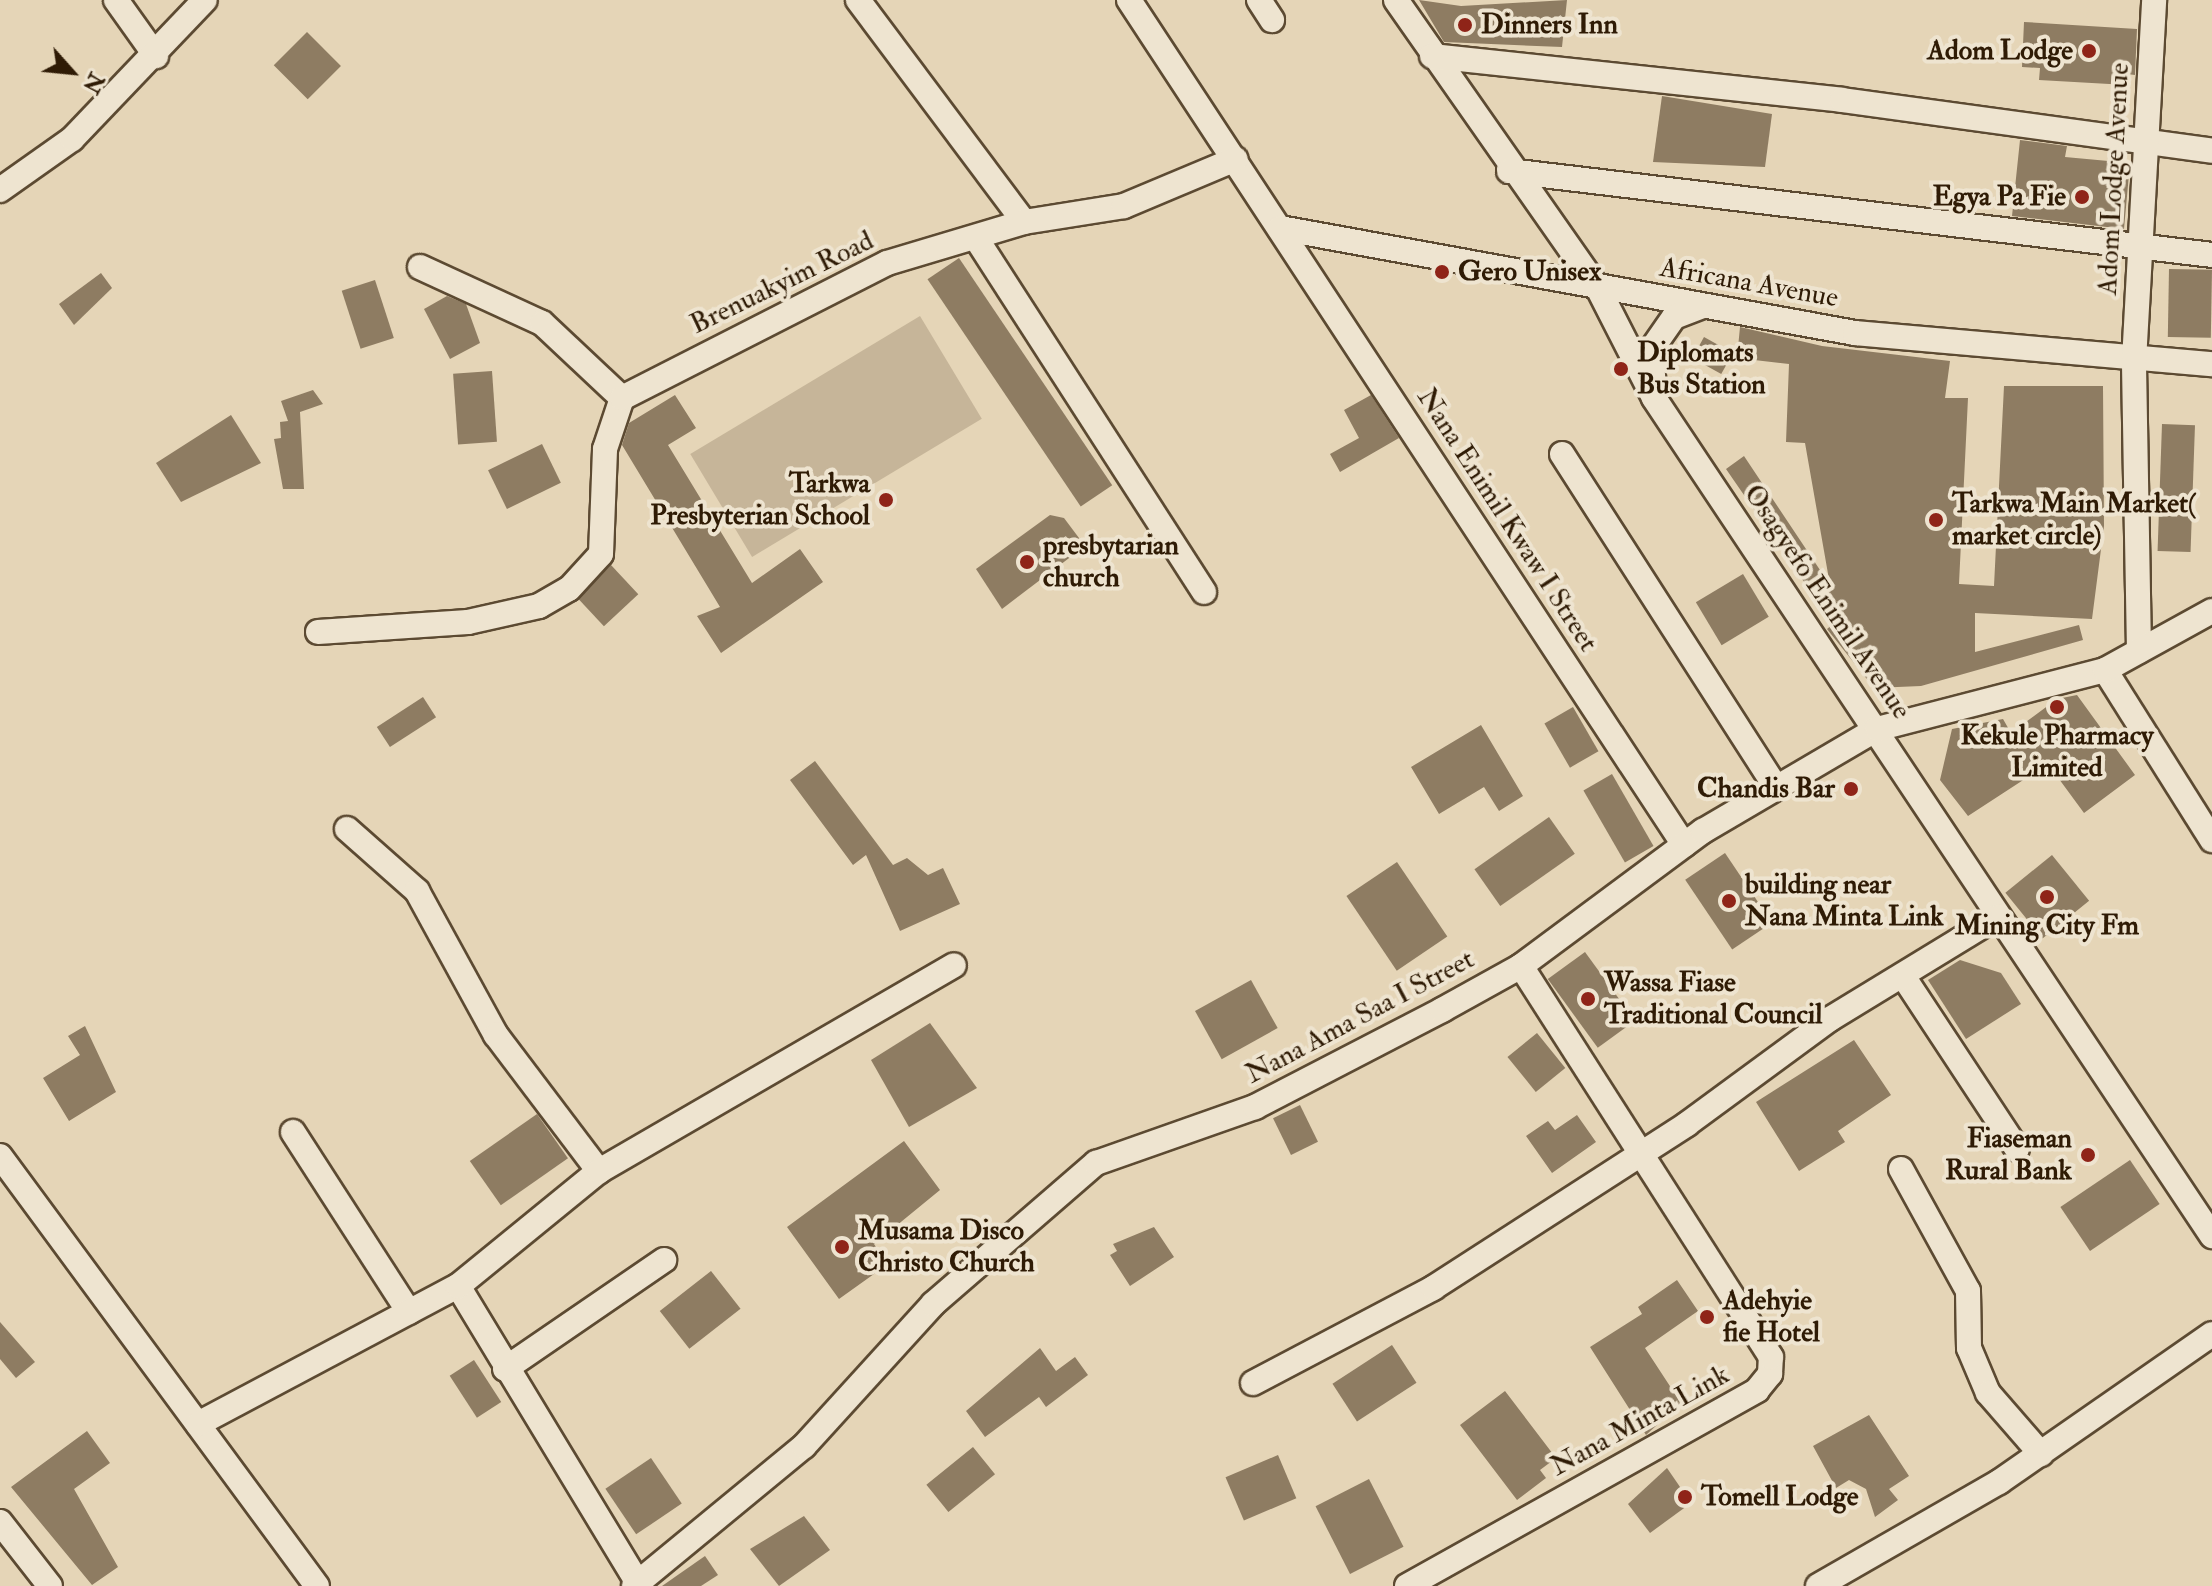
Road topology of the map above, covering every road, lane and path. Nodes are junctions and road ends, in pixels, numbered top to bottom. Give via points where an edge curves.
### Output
1 (116, 0) edge
2 (205, 0) edge
3 (858, 0) edge
4 (1129, 0) edge
5 (1396, 0) edge
6 (2154, 0) edge
7 (156, 56) junction
8 (1432, 56) junction
9 (2146, 142) junction
10 (2212, 151) edge
11 (1236, 159) junction
12 (1509, 171) junction
13 (0, 190) edge
14 (1024, 222) junction
15 (1280, 228) junction
16 (976, 238) junction
17 (2139, 245) junction
18 (2212, 255) edge
19 (420, 267) dead end
20 (1598, 288) junction
21 (1702, 306) junction
22 (2134, 361) junction
23 (2212, 364) edge
24 (622, 398) junction
25 (1654, 398) junction
26 (1562, 454) dead end
27 (1204, 592) dead end
28 (2212, 611) edge
29 (318, 632) dead end
30 (2139, 651) junction
31 (2105, 670) junction
32 (1877, 729) junction
33 (1776, 787) junction
34 (347, 829) dead end
35 (2212, 840) edge
36 (1684, 845) junction
37 (1997, 917) junction
38 (954, 965) dead end
39 (1521, 966) junction
40 (1903, 976) junction
41 (293, 1132) dead end
42 (2017, 1149) dead end
43 (1644, 1151) junction
44 (0, 1156) edge
45 (1901, 1169) dead end
46 (599, 1171) junction
47 (2212, 1236) edge
48 (664, 1260) dead end
49 (458, 1286) junction
50 (409, 1312) junction
51 (2212, 1334) edge
52 (505, 1369) junction
53 (1253, 1383) dead end
54 (198, 1424) junction
55 (2041, 1454) junction
56 (0, 1522) edge
57 (636, 1585) edge
58 (50, 1586) edge
59 (317, 1586) edge
60 (1407, 1586) edge
61 (1818, 1586) edge

1 - 7 street
2 - 7 street
3 - 14 street
4 - 11 street, Nana Enimil Kwaw I Street
5 - 8 street, Osagyefo Enimil Avenue
6 - 9 street, Adom Lodge Avenue
7 - 13 street via 72,139
8 - 9 street via 1842,100
8 - 12 street, Osagyefo Enimil Avenue
9 - 10 street
9 - 17 street, Adom Lodge Avenue
11 - 14 street, Brenuakyim Road via 1124,206
11 - 15 street, Nana Enimil Kwaw I Street
12 - 17 street
12 - 20 street, Osagyefo Enimil Avenue
14 - 16 street, Brenuakyim Road
15 - 20 street, Africana Avenue
15 - 36 street, Nana Enimil Kwaw I Street
16 - 24 street, Brenuakyim Road via 831,288 734,346 677,365
16 - 27 street
17 - 18 street
17 - 22 street, Adom Lodge Avenue
19 - 24 street via 542,323
20 - 21 street, Africana Avenue
20 - 25 street, Osagyefo Enimil Avenue
21 - 22 street, Africana Avenue via 1855,333
21 - 25 street via 1674,317 1651,350
22 - 23 street, Africana Avenue
22 - 30 street, Adom Lodge Avenue
24 - 29 street via 605,449 601,554 569,589 495,618
25 - 32 street, Osagyefo Enimil Avenue
26 - 33 street
28 - 30 street, Nana Ama Saa I Street
30 - 31 street, Nana Ama Saa I Street
31 - 32 street, Nana Ama Saa I Street
31 - 35 street
32 - 33 street, Nana Ama Saa I Street
32 - 37 street, Osagyefo Enimil Avenue
33 - 36 street, Nana Ama Saa I Street
34 - 46 street via 417,891 496,1035
36 - 39 street, Nana Ama Saa I Street
37 - 40 street
37 - 47 street, Osagyefo Enimil Avenue
38 - 46 street
39 - 43 street, Nana Minta Link
39 - 57 street, Nana Ama Saa I Street via 1317,1079 1096,1163 933,1304 804,1446
40 - 42 street
40 - 43 street
41 - 50 street
43 - 53 street via 1399,1309
43 - 60 street, Nana Minta Link via 1771,1357 1770,1374 1757,1390
44 - 54 street
45 - 55 street via 1968,1291 1969,1348 1988,1393
46 - 49 street
48 - 52 street
49 - 50 street
49 - 52 street
50 - 54 street
51 - 55 street
52 - 57 street
54 - 59 street
55 - 61 street
56 - 58 street

